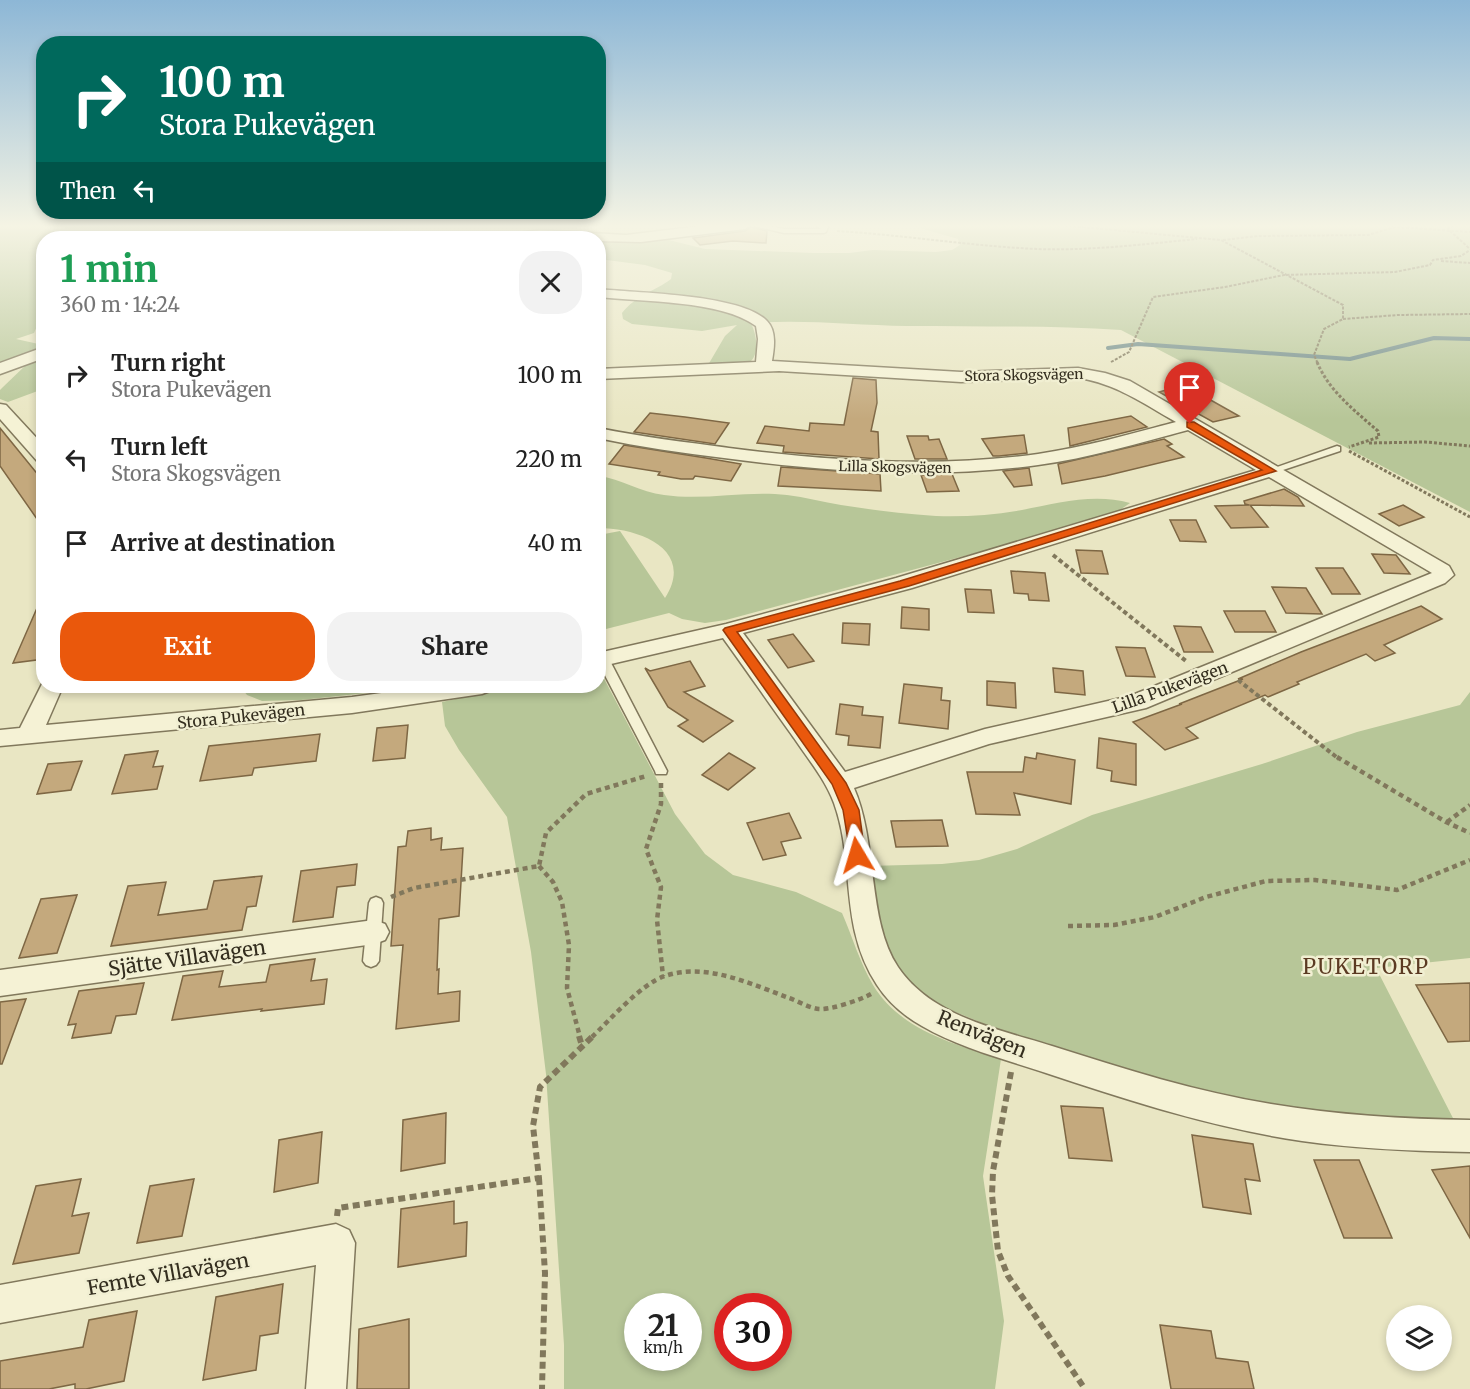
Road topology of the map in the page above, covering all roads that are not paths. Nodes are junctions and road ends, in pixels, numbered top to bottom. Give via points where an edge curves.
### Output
1 (606, 294) edge
2 (36, 355) edge
3 (764, 366) junction
4 (0, 369) edge
5 (606, 374) edge
6 (0, 409) edge
7 (1190, 424) junction
8 (36, 432) edge
9 (25, 435) junction
10 (606, 435) edge
11 (36, 448) edge
12 (1337, 449) dead end
13 (1270, 471) junction
14 (1436, 565) joint
15 (729, 630) junction
16 (606, 659) edge
17 (606, 669) edge
18 (48, 693) edge
19 (434, 693) edge
20 (29, 736) junction
21 (0, 738) edge
22 (661, 771) road end
23 (839, 783) junction
24 (374, 932) road end
25 (0, 983) edge
26 (1470, 1136) edge
27 (0, 1304) edge
28 (326, 1389) edge

1 - 3 street via 744,313 758,320 764,329
2 - 4 street
3 - 5 street, Stora Skogsvägen
3 - 7 street, Stora Skogsvägen via 962,377 1089,374 1124,385
6 - 9 street
7 - 10 street, Lilla Skogsvägen via 1040,459 915,469 809,464
7 - 13 street, Stora Skogsvägen
8 - 9 street
9 - 11 street
12 - 13 lane
13 - 14 street, Stora Skogsvägen
13 - 15 street via 904,583
14 - 23 street, Lilla Pukevägen via 1443,575 1438,579 1137,702 985,737
15 - 16 street
15 - 23 street, Renvägen
17 - 22 lane
18 - 20 street
19 - 20 street, Stora Pukevägen via 352,705
20 - 21 street, Stora Pukevägen
23 - 26 street, Renvägen via 851,810 864,919 874,950 885,972 912,1002 927,1012 973,1035 1016,1049 1146,1090 1260,1118 1356,1132
24 - 25 street, Sjätte Villavägen
27 - 28 street, Femte Villavägen via 336,1244

